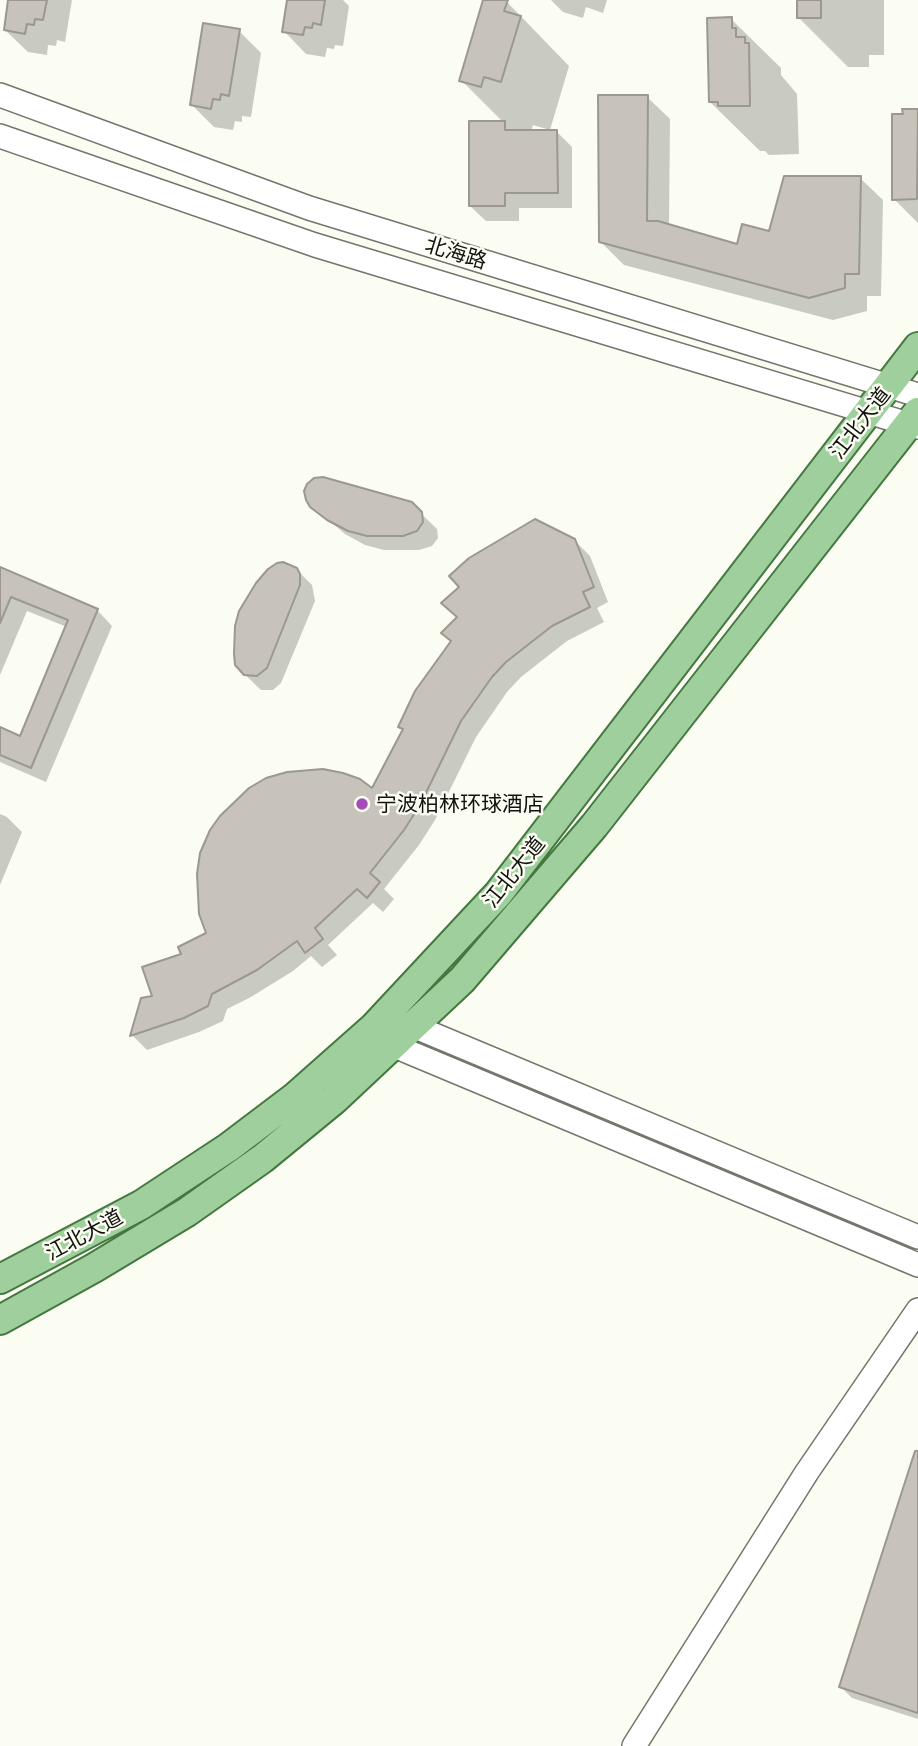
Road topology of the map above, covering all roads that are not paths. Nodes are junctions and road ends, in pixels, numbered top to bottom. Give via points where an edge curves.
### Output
1 (0, 95) edge
2 (0, 136) edge
3 (918, 347) edge
4 (888, 386) junction
5 (918, 395) edge
6 (868, 412) junction
7 (915, 421) edge
8 (412, 1026) junction
9 (383, 1036) junction
10 (918, 1237) edge
11 (918, 1265) edge
12 (0, 1279) edge
13 (918, 1310) edge
14 (0, 1320) edge
15 (634, 1746) edge

1 - 4 street, 北海路 via 309,208
2 - 6 street, 北海路 via 315,245
3 - 4 main road, 江北大道
4 - 5 street, 北海路
4 - 6 main road, 江北大道
6 - 7 street, 北海路
6 - 9 main road, 江北大道 via 498,894
7 - 8 main road, 江北大道 via 594,826 462,980
8 - 9 main road, 江北大道
8 - 10 street
9 - 11 street
9 - 12 main road, 江北大道 via 141,1205
9 - 14 main road, 江北大道 via 334,1100 262,1160 187,1212
13 - 15 street via 807,1472

